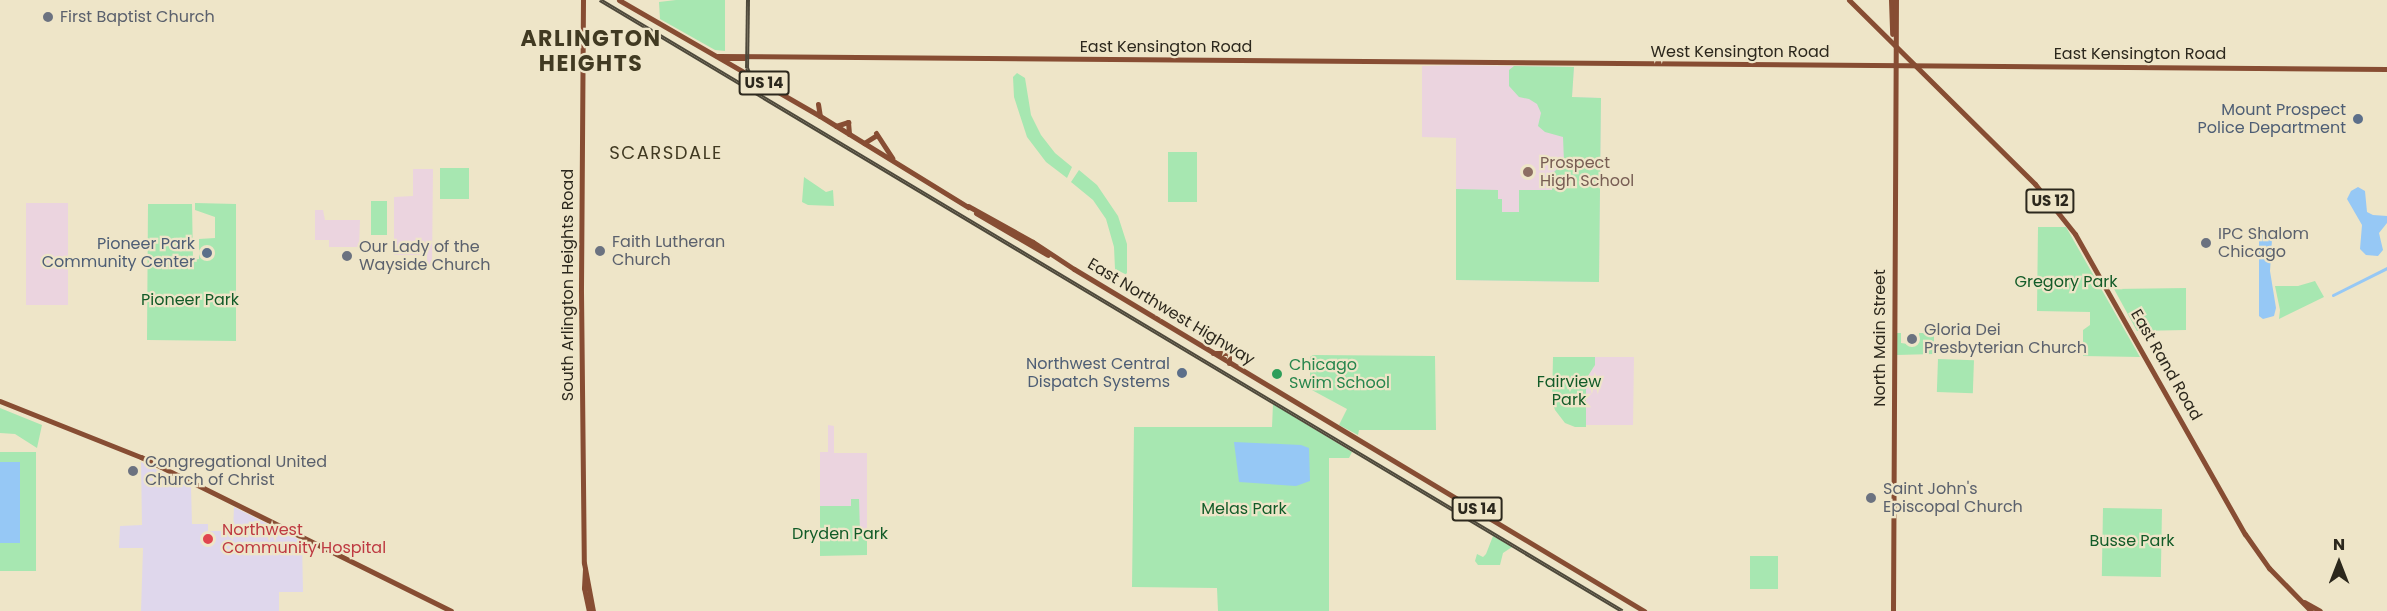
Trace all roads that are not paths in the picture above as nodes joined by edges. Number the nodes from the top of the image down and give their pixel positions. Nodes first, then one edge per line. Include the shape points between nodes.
1 (583, 0) edge
2 (619, 0) edge
3 (1850, 0) edge
4 (1893, 0) edge
5 (1877, 28) junction
6 (1891, 28) junction
7 (1894, 45) junction
8 (717, 56) junction
9 (744, 58) junction
10 (1586, 64) joint
11 (1894, 66) junction
12 (1914, 66) junction
13 (1934, 66) junction
14 (2387, 69) edge
15 (743, 71) junction
16 (1928, 79) junction
17 (818, 104) dead end
18 (820, 116) junction
19 (836, 126) junction
20 (849, 134) junction
21 (864, 143) junction
22 (895, 162) junction
23 (0, 401) edge
24 (585, 569) junction
25 (2304, 602) junction
26 (451, 611) edge
27 (589, 611) edge
28 (593, 611) edge
29 (1644, 611) edge
30 (1893, 611) edge
31 (2311, 611) edge
32 (2320, 611) edge

1 - 24 main road, South Arlington Heights Road via 581,292
2 - 8 main road, East Northwest Highway / US 14
3 - 5 main road, US 12
4 - 6 main road
4 - 7 main road
5 - 6 main road
5 - 7 main road, US 12
6 - 7 main road
7 - 11 main road, North Main Street
7 - 12 main road, East Rand Road / US 12
8 - 9 main road, East Kensington Road
8 - 15 main road, East Northwest Highway / US 14
9 - 10 main road, East Kensington Road
9 - 15 main road via 740,65
10 - 11 main road, West Kensington Road
11 - 12 main road, East Kensington Road
11 - 30 main road, North Main Street
12 - 13 main road, East Kensington Road
12 - 16 main road, East Rand Road / US 12
13 - 14 main road, East Kensington Road
13 - 16 main road
15 - 18 main road, East Northwest Highway / US 14
16 - 25 main road, East Rand Road / US 12 via 2036,184 2075,234 2245,534 2269,568
17 - 18 main road
18 - 19 main road, East Northwest Highway / US 14
19 - 20 main road, East Northwest Highway / US 14
19 - 20 main road via 848,122
20 - 21 main road, East Northwest Highway / US 14
21 - 22 main road, East Northwest Highway / US 14
21 - 22 main road via 875,134
22 - 29 main road, East Northwest Highway / US 14 via 997,227 1213,353 1229,353 1229,363
23 - 26 main road via 141,457
24 - 27 main road, South Arlington Heights Road
24 - 28 main road, South Arlington Heights Road
25 - 31 main road, East Rand Road / US 12
25 - 32 main road, East Rand Road / US 12

